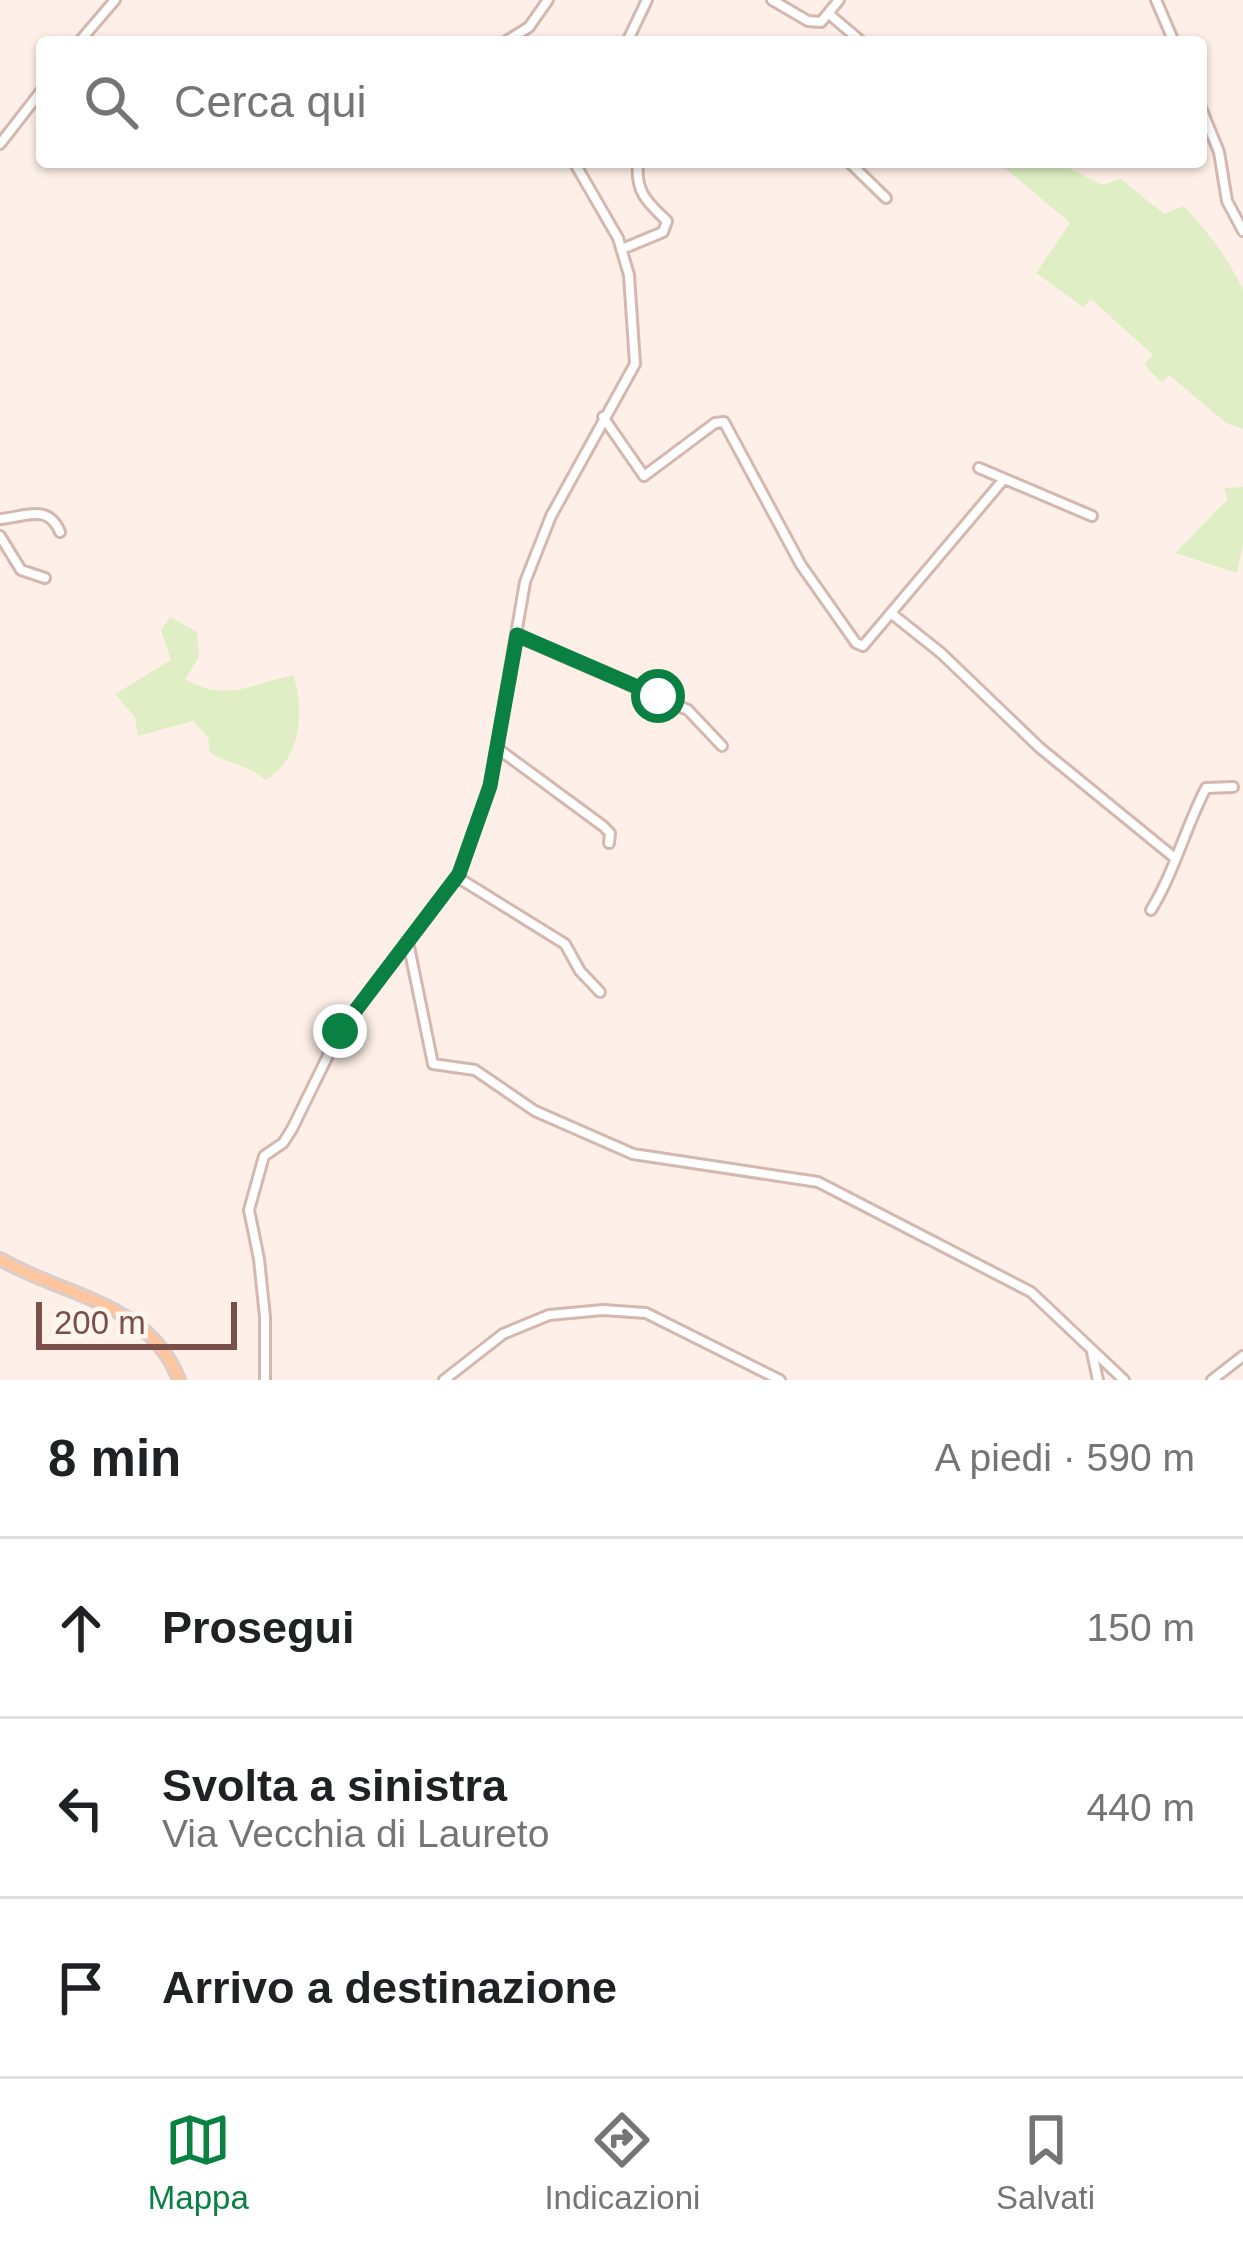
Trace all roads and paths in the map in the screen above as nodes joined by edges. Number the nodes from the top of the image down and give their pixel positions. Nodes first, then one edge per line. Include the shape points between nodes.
1 (115, 0) edge
2 (548, 0) edge
3 (647, 0) edge
4 (772, 0) edge
5 (839, 0) edge
6 (1156, 0) edge
7 (829, 14) junction
8 (85, 36) edge
9 (515, 36) edge
10 (630, 36) edge
11 (855, 36) edge
12 (1171, 36) edge
13 (36, 98) edge
14 (1207, 123) edge
15 (0, 144) edge
16 (577, 168) edge
17 (637, 168) edge
18 (855, 168) edge
19 (886, 199) dead end
20 (1243, 231) edge
21 (622, 250) junction
22 (603, 417) junction
23 (979, 468) dead end
24 (1004, 478) junction
25 (1092, 516) dead end
26 (0, 519) edge
27 (60, 532) dead end
28 (0, 536) edge
29 (45, 578) dead end
30 (892, 614) junction
31 (517, 635) junction
32 (722, 746) dead end
33 (496, 748) junction
34 (1233, 787) dead end
35 (609, 843) dead end
36 (1176, 859) junction
37 (457, 877) junction
38 (1151, 910) dead end
39 (408, 942) junction
40 (600, 992) dead end
41 (1, 1260) edge
42 (1091, 1350) junction
43 (1243, 1356) edge
44 (179, 1380) edge
45 (266, 1380) edge
46 (444, 1380) edge
47 (780, 1380) edge
48 (1099, 1380) edge
49 (1124, 1380) edge
50 (1212, 1380) edge

1 - 8 street
2 - 9 street
3 - 10 street
4 - 7 street via 808,20
5 - 7 street
6 - 12 street
7 - 11 street
13 - 15 street
14 - 20 street
16 - 21 street
17 - 21 street via 641,197 668,221 663,232
18 - 19 street
21 - 22 street via 635,364
22 - 30 street via 644,476 724,422 801,565 856,643 868,643
22 - 31 street via 534,553
23 - 24 street
24 - 25 street
24 - 30 street
26 - 27 street via 42,511
28 - 29 street via 21,570
30 - 36 street
31 - 32 street via 688,710
31 - 33 street
33 - 35 street via 610,833
33 - 37 street
34 - 36 street via 1206,788
36 - 38 street
37 - 39 street
37 - 40 street via 565,944
39 - 42 street via 433,1064 475,1070 535,1111 633,1154 818,1182 1030,1292
39 - 45 street via 340,1031 283,1143 264,1156 249,1210
41 - 44 main road via 131,1318 159,1344
42 - 48 street
42 - 49 street
43 - 50 street
46 - 47 street via 503,1334 548,1315 603,1310 646,1313

